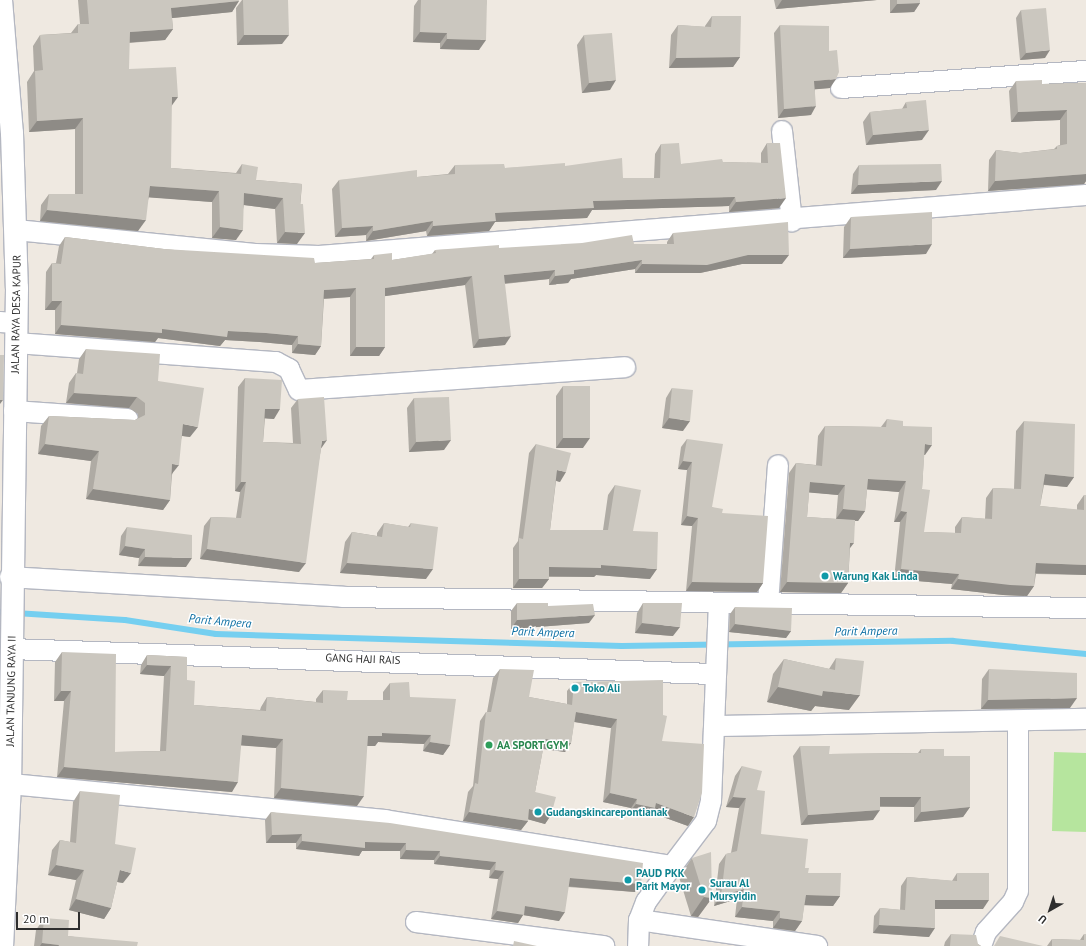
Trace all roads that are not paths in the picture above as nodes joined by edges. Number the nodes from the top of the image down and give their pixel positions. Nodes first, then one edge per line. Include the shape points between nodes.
1 (1, 0) edge
2 (4, 59) edge
3 (1086, 72) edge
4 (841, 88) dead end
5 (782, 131) dead end
6 (6, 133) edge
7 (1086, 195) edge
8 (792, 221) junction
9 (16, 230) junction
10 (11, 329) edge
11 (625, 367) dead end
12 (14, 411) junction
13 (128, 419) edge
14 (778, 465) dead end
15 (10, 580) junction
16 (719, 604) junction
17 (768, 604) junction
18 (1086, 608) edge
19 (9, 635) edge
20 (715, 667) junction
21 (1086, 719) edge
22 (1018, 721) junction
23 (716, 726) junction
24 (5, 783) edge
25 (672, 866) junction
26 (639, 920) junction
27 (416, 922) dead end
28 (2, 946) edge
29 (604, 946) edge
30 (638, 946) edge
31 (817, 946) edge
32 (981, 946) edge

1 - 2 street, JALAN RAYA DESA KAPUR
2 - 6 street, JALAN RAYA DESA KAPUR
3 - 4 street
5 - 8 street
6 - 9 street, JALAN RAYA DESA KAPUR
7 - 8 street
8 - 9 street via 311,256 255,254
9 - 10 street, JALAN RAYA DESA KAPUR
10 - 11 street via 276,362 289,369 299,390
10 - 12 street, JALAN RAYA DESA KAPUR
12 - 13 street
12 - 15 street, JALAN RAYA DESA KAPUR
14 - 17 street
15 - 16 street via 342,597
15 - 19 street, JALAN RAYA DESA KAPUR
16 - 17 street
16 - 20 street
17 - 18 street
19 - 20 street, GANG HAJI RAIS
19 - 24 street, JALAN TANJUNG RAYA II
20 - 23 street
21 - 22 street
22 - 23 street
22 - 32 street via 1018,891 1013,902 986,932
23 - 25 street via 711,801 706,821
24 - 25 street via 408,823
24 - 28 street, JALAN TANJUNG RAYA II
25 - 26 street via 646,902
26 - 30 street
26 - 31 street
27 - 29 street

